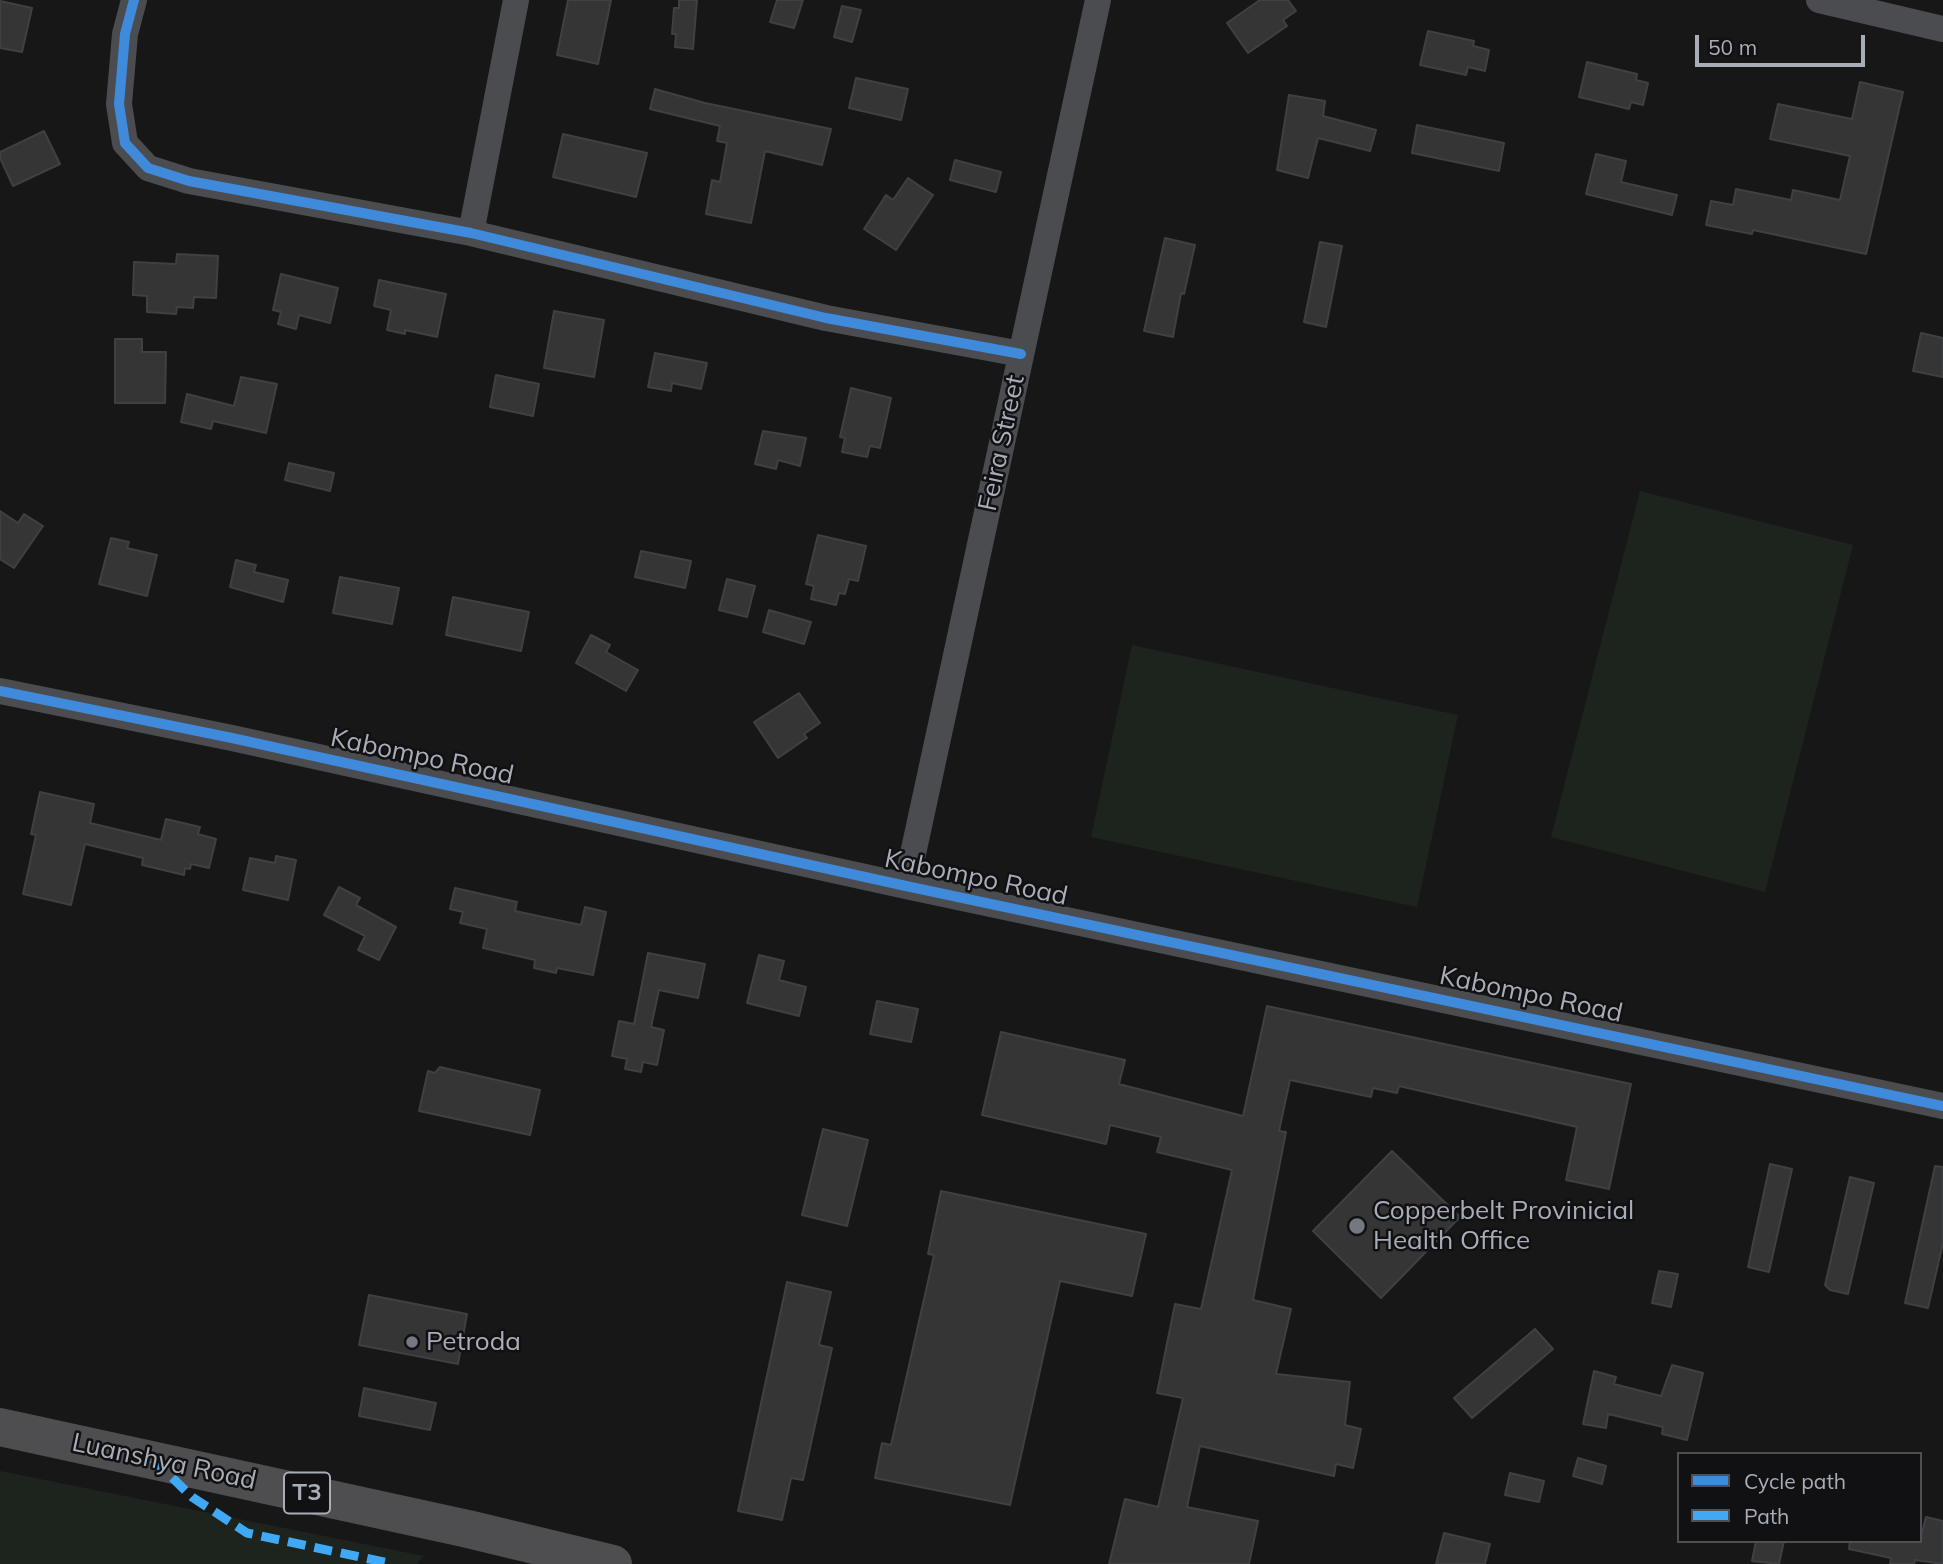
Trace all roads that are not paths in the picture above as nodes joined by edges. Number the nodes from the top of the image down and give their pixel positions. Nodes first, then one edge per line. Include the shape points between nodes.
1 (134, 0) edge
2 (516, 0) edge
3 (1098, 0) edge
4 (1819, 0) edge
5 (1943, 29) edge
6 (471, 233) junction
7 (1021, 354) junction
8 (0, 691) edge
9 (906, 886) junction
10 (1943, 1106) edge
11 (0, 1427) edge
12 (613, 1564) edge

1 - 6 street via 125,34 119,104 125,143 148,168 189,181
2 - 6 street
3 - 7 street, Feira Street
4 - 5 street
6 - 7 street via 826,318
7 - 9 street, Feira Street
8 - 9 street, Kabompo Road
9 - 10 street, Kabompo Road
11 - 12 highway, Luanshya Road / T3

